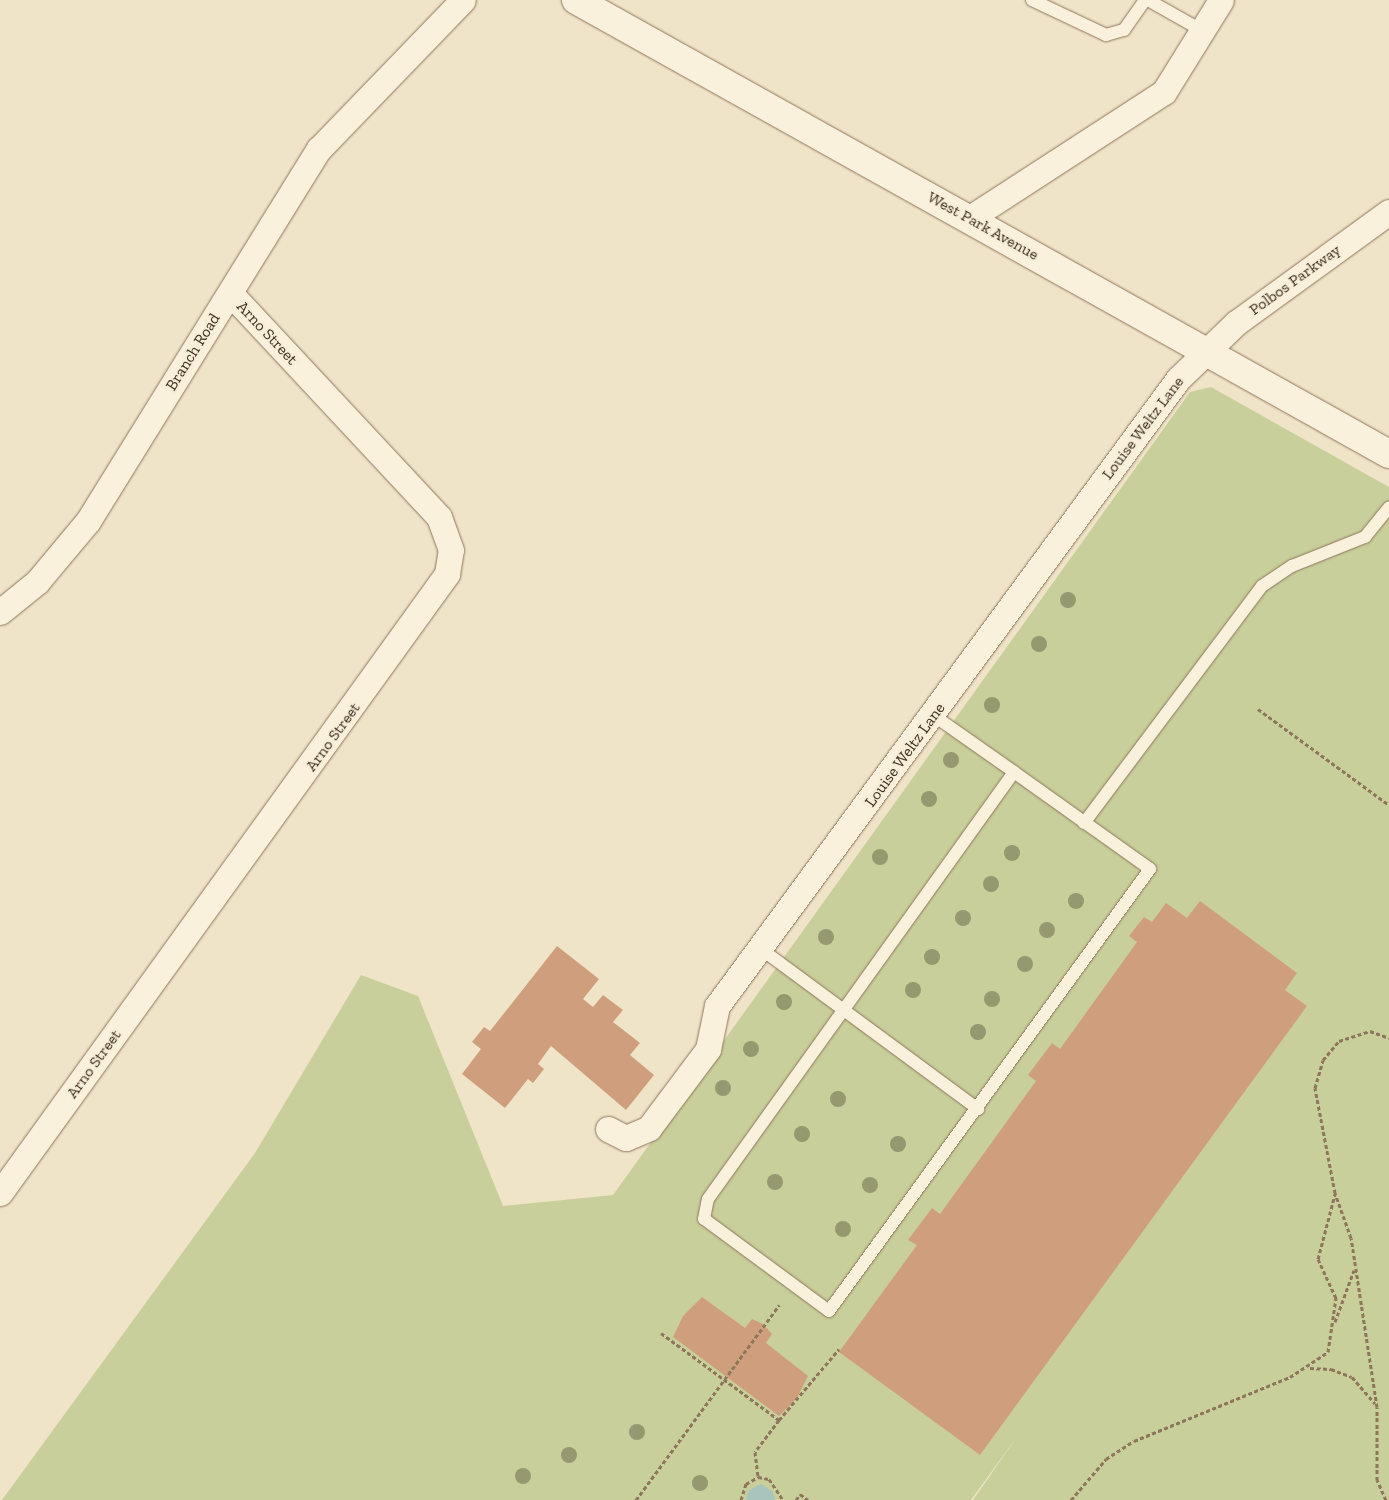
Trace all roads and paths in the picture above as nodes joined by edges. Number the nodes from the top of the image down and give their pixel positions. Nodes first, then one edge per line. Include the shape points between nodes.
1 (463, 0) edge
2 (576, 0) edge
3 (1032, 0) edge
4 (1146, 0) edge
5 (1221, 0) edge
6 (1203, 31) junction
7 (1389, 212) edge
8 (970, 218) junction
9 (230, 294) junction
10 (1203, 351) junction
11 (1389, 454) edge
12 (1389, 507) edge
13 (0, 612) edge
14 (1258, 709) dead end
15 (933, 715) junction
16 (1014, 772) junction
17 (1389, 805) edge
18 (1084, 823) junction
19 (762, 949) junction
20 (842, 1008) junction
21 (1389, 1038) edge
22 (978, 1109) junction
23 (608, 1129) dead end
24 (0, 1193) edge
25 (1335, 1193) junction
26 (1355, 1267) junction
27 (779, 1305) dead end
28 (1333, 1328) junction
29 (661, 1333) dead end
30 (839, 1349) dead end
31 (1309, 1368) junction
32 (724, 1380) junction
33 (1377, 1406) junction
34 (779, 1420) junction
35 (758, 1477) junction
36 (636, 1500) edge
37 (741, 1500) edge
38 (783, 1500) edge
39 (796, 1500) edge
40 (808, 1500) edge
41 (1071, 1500) edge
42 (1386, 1500) edge

1 - 9 street, Branch Road via 319,148
2 - 8 street, West Park Avenue
3 - 4 lane via 1106,35 1124,30
4 - 6 lane
5 - 6 street
6 - 8 street via 1177,78 1149,105
7 - 10 street, Polbos Parkway
8 - 10 street, West Park Avenue
9 - 13 street, Branch Road via 66,552
9 - 24 street, Arno Street via 439,517 451,550 447,574
10 - 11 street, West Park Avenue
10 - 15 street, Louise Weltz Lane
12 - 18 lane via 1365,536 1292,566 1262,586
14 - 17 path
15 - 16 lane
15 - 19 street, Louise Weltz Lane
16 - 18 lane
16 - 20 lane
18 - 22 lane via 1150,869
19 - 20 lane
19 - 23 street, Louise Weltz Lane via 717,1006 708,1049 649,1128 626,1138
20 - 22 lane
20 - 22 lane via 708,1199 704,1219 711,1225 829,1311
21 - 25 path via 1382,1033 1358,1032 1339,1041 1318,1073 1316,1104
25 - 26 path via 1348,1224
25 - 28 path via 1318,1259 1334,1287
26 - 28 path
26 - 33 path
27 - 32 path
28 - 31 path via 1328,1352
29 - 32 path
30 - 34 path
31 - 33 path via 1331,1369 1352,1377
31 - 41 path via 1150,1433 1106,1460
32 - 34 path
32 - 36 path
33 - 42 path via 1377,1480
34 - 35 path via 755,1452
35 - 37 path via 746,1484
35 - 38 path via 769,1479
39 - 40 path via 800,1494

